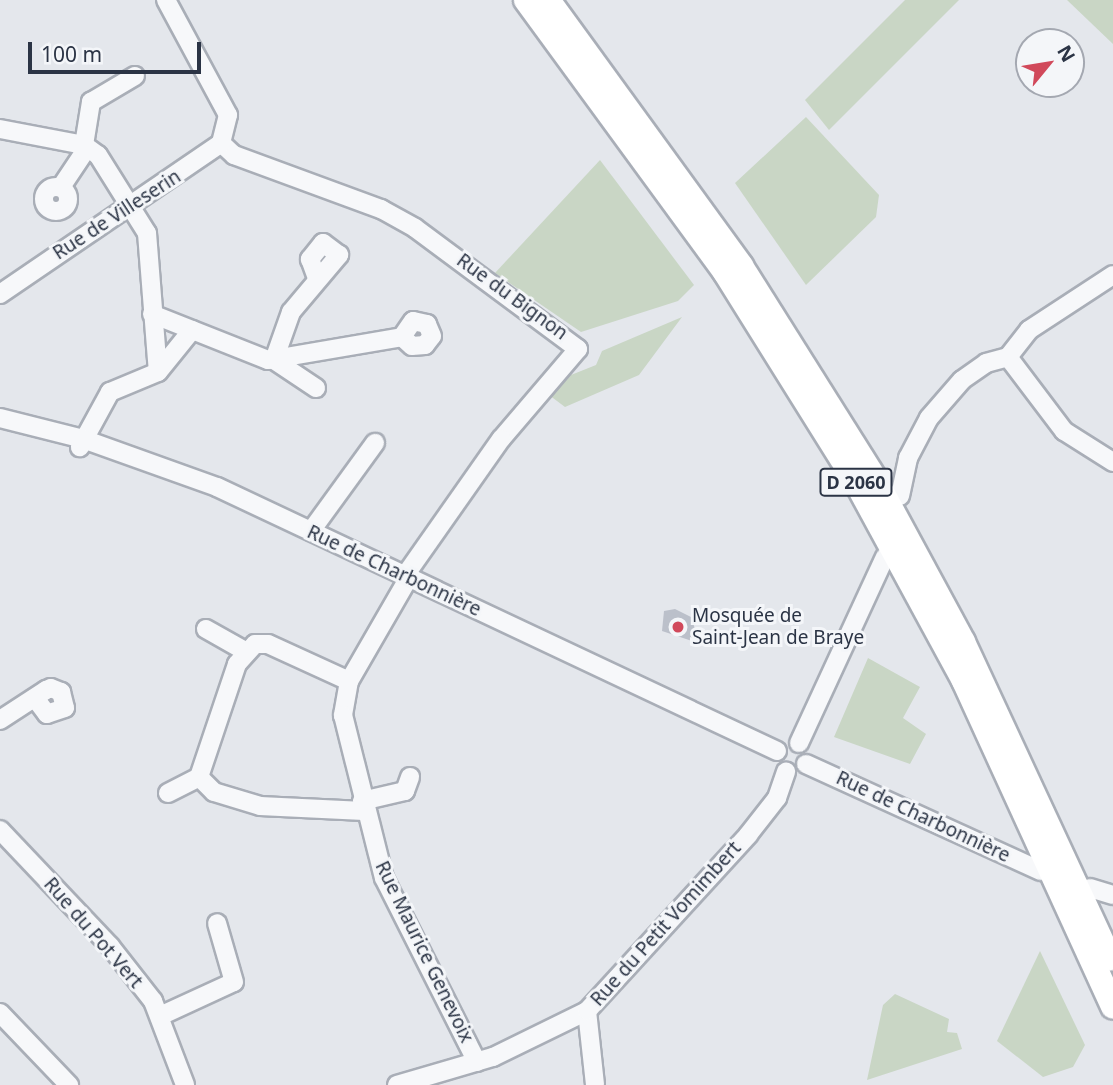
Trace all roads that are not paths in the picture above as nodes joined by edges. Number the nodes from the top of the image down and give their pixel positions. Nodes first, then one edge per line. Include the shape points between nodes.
1 (166, 0) edge
2 (526, 0) edge
3 (548, 0) edge
4 (135, 76) dead end
5 (0, 129) edge
6 (225, 137) junction
7 (85, 146) junction
8 (61, 187) dead end
9 (130, 206) junction
10 (1113, 275) edge
11 (317, 278) dead end
12 (0, 294) edge
13 (152, 314) junction
14 (192, 330) junction
15 (402, 337) dead end
16 (1008, 357) junction
17 (274, 359) junction
18 (158, 373) junction
19 (316, 388) dead end
20 (0, 418) edge
21 (81, 443) junction
22 (375, 443) dead end
23 (1113, 462) edge
24 (900, 496) dead end
25 (311, 531) junction
26 (885, 557) dead end
27 (406, 578) junction
28 (206, 629) dead end
29 (245, 652) junction
30 (349, 681) junction
31 (35, 698) dead end
32 (0, 720) edge
33 (799, 744) junction
34 (777, 751) junction
35 (806, 764) junction
36 (786, 772) junction
37 (199, 777) junction
38 (410, 777) dead end
39 (168, 793) dead end
40 (363, 806) junction
41 (0, 830) edge
42 (1041, 871) dead end
43 (1090, 888) dead end
44 (1113, 895) edge
45 (217, 923) dead end
46 (1113, 965) edge
47 (1113, 1006) edge
48 (587, 1011) junction
49 (160, 1016) junction
50 (3, 1023) edge
51 (477, 1062) junction
52 (69, 1085) edge
53 (185, 1085) edge
54 (397, 1085) edge
55 (595, 1085) edge

1 - 6 street via 221,99
2 - 47 highway, D 2060 via 725,272 855,480 964,681
3 - 46 highway, D 2060 via 741,265 875,479 969,654
4 - 7 street via 91,102
5 - 7 street
6 - 9 street, Rue de Villeserin
6 - 27 street, Rue du Bignon via 247,160 381,209 415,228 578,349 578,356 501,439
7 - 8 street
7 - 9 street via 98,155
9 - 12 street, Rue de Villeserin
9 - 13 street via 146,233
10 - 16 street via 1029,330
11 - 17 street via 291,312
13 - 14 street
13 - 18 street
14 - 17 street
14 - 18 street
15 - 17 street
16 - 23 street via 1064,431
16 - 24 street via 986,363 962,380 929,418 908,458
17 - 19 street
18 - 21 street via 110,392
20 - 21 street, Rue de Charbonnière
21 - 25 street, Rue de Charbonnière via 185,474
22 - 25 street
25 - 27 street, Rue de Charbonnière
26 - 33 street
27 - 30 street, Rue Maurice Genevoix
27 - 34 street, Rue de Charbonnière
28 - 29 street
29 - 30 street via 268,643
29 - 37 street
30 - 40 street, Rue Maurice Genevoix via 342,707
31 - 32 street
33 - 34 street via 789,742
33 - 35 street via 806,750
34 - 36 street via 777,761
35 - 36 street
35 - 42 street, Rue de Charbonnière
36 - 48 street, Rue du Petit Vomimbert via 777,798 748,835
37 - 39 street
37 - 40 street via 214,792 260,806
38 - 40 street via 405,791
40 - 51 street, Rue Maurice Genevoix via 384,878
41 - 49 street, Rue du Pot Vert via 110,947
43 - 44 street
45 - 49 street via 234,982
48 - 51 street, Rue du Petit Vomimbert
48 - 55 street
49 - 53 street, Rue du Pot Vert
50 - 52 street
51 - 54 street, Rue du Petit Vomimbert

